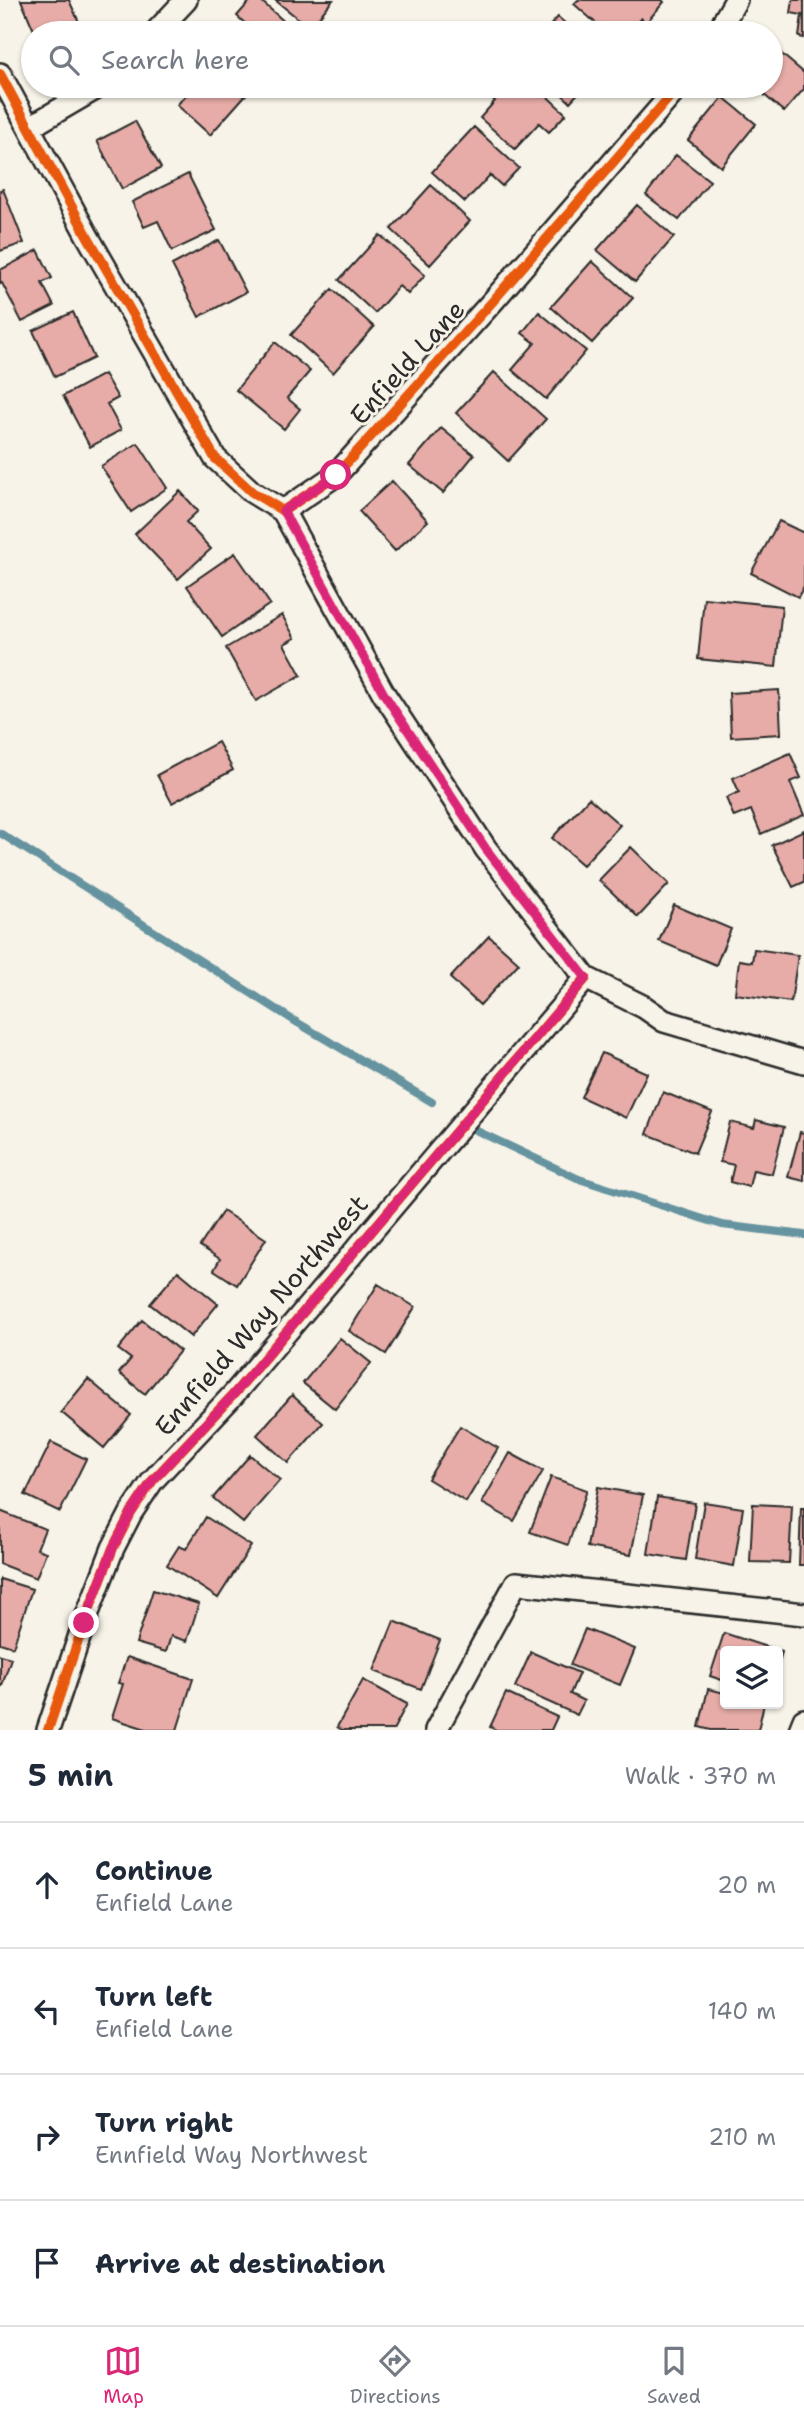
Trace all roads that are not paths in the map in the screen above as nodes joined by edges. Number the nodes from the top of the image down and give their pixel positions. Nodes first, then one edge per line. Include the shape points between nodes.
1 (186, 0) edge
2 (736, 0) edge
3 (166, 21) edge
4 (724, 21) edge
5 (0, 74) edge
6 (80, 98) edge
7 (669, 98) edge
8 (30, 127) junction
9 (283, 511) junction
10 (586, 978) junction
11 (804, 1062) edge
12 (804, 1614) edge
13 (804, 1720) edge
14 (48, 1730) edge
15 (436, 1730) edge
16 (800, 1730) edge

1 - 3 street
2 - 4 street
5 - 8 street
6 - 8 street
7 - 9 street, Enfield Lane via 336,475
8 - 9 street via 215,458 252,492
9 - 10 street via 384,694 486,849
10 - 11 street via 664,1021
10 - 14 street, Ennfield Way Northwest via 233,1395 153,1480 113,1548
12 - 15 street via 516,1583
13 - 16 street

